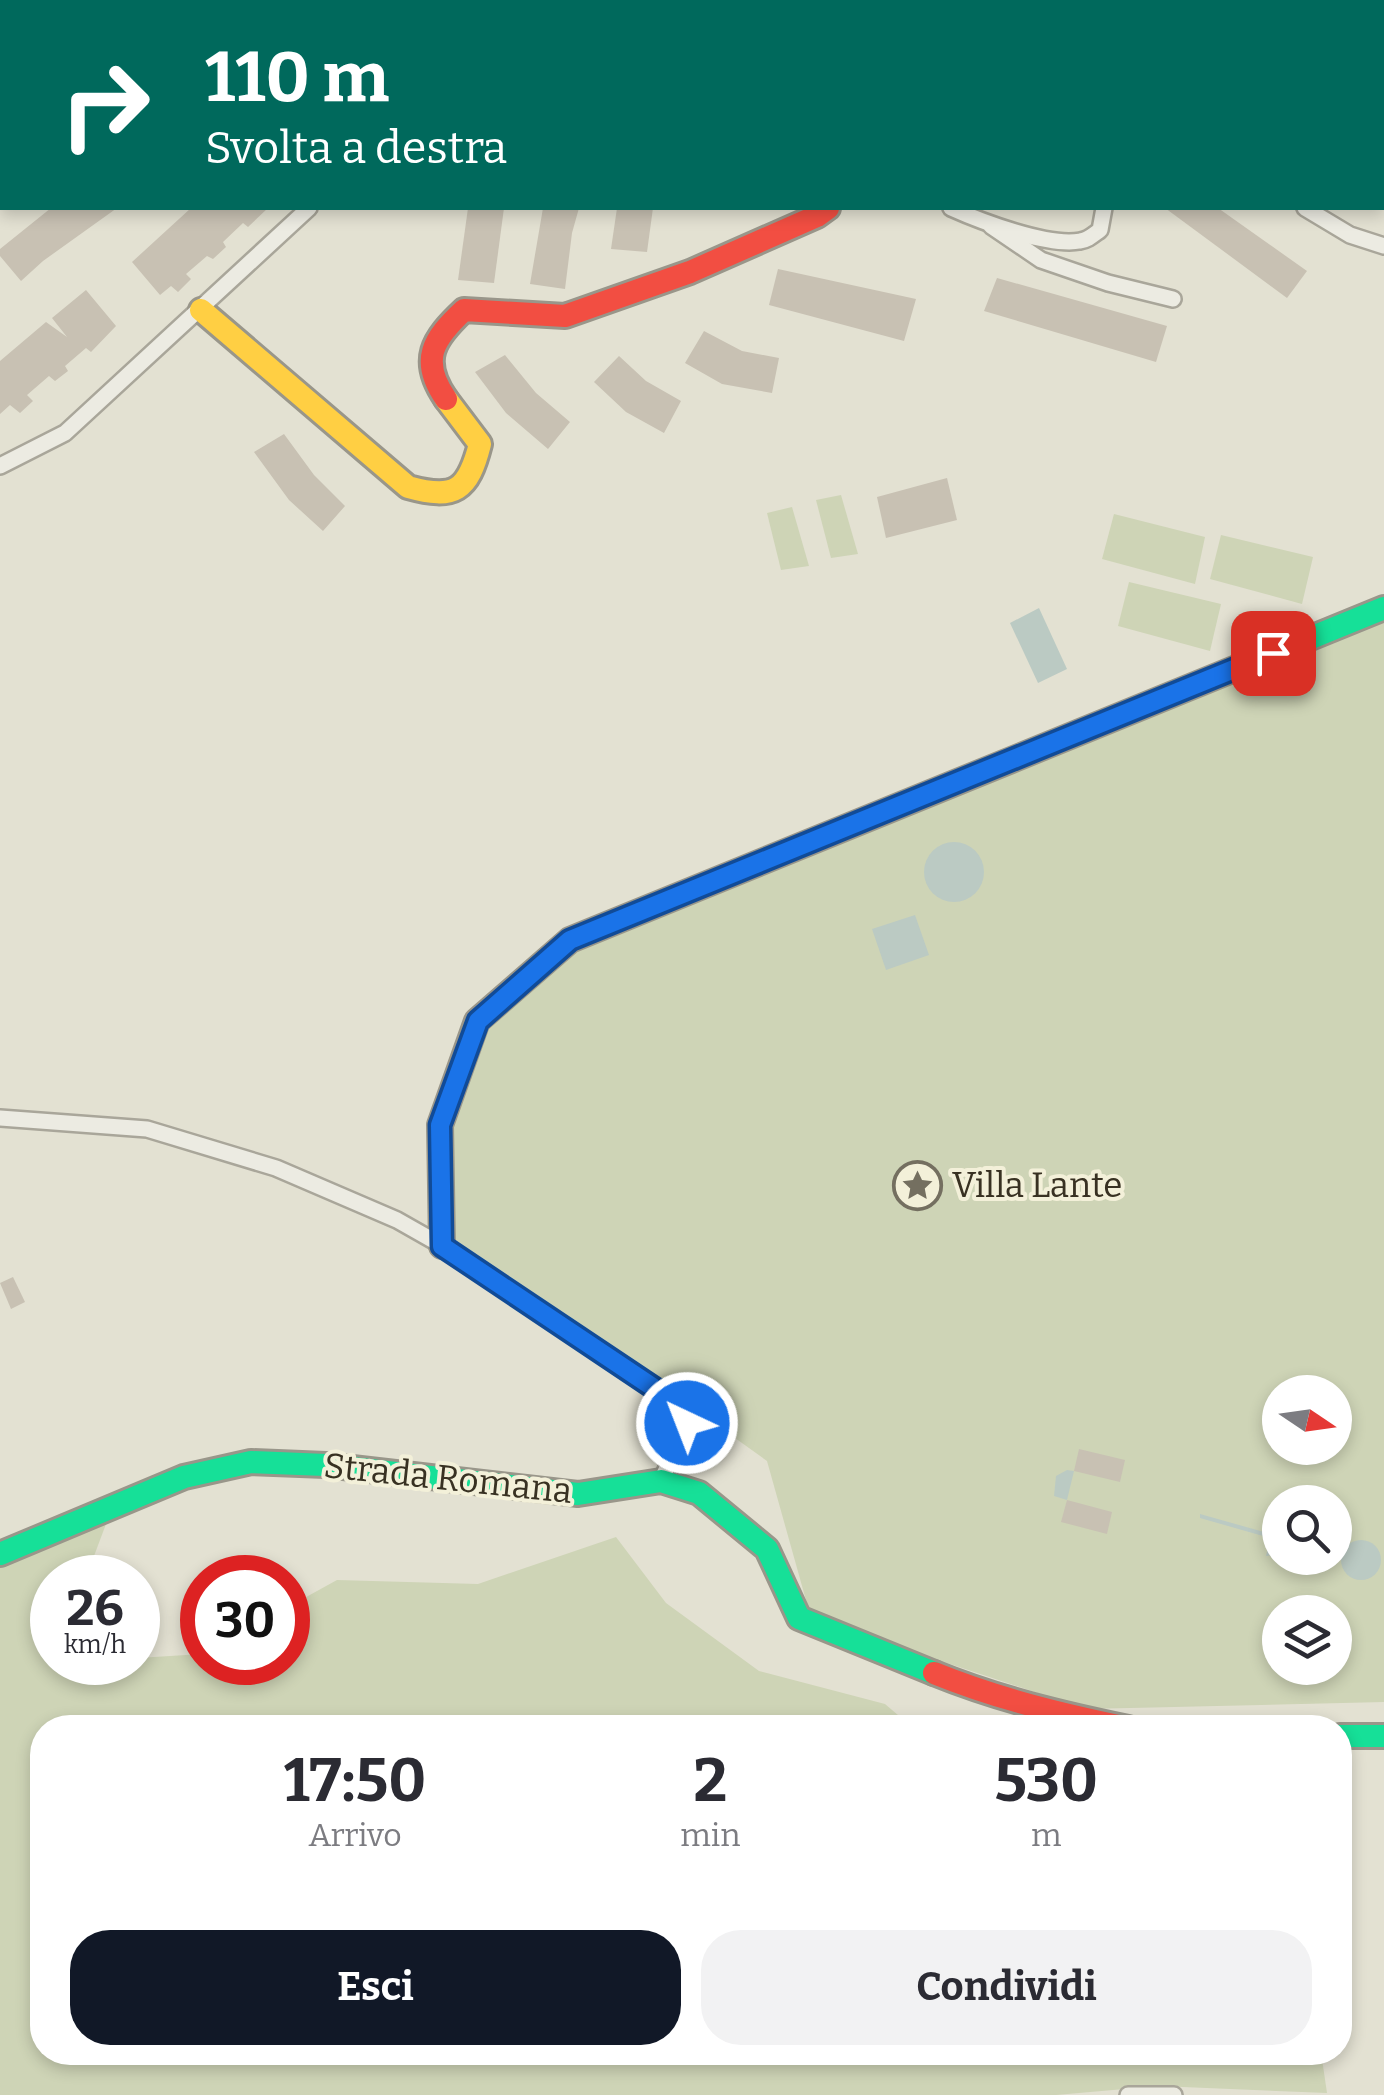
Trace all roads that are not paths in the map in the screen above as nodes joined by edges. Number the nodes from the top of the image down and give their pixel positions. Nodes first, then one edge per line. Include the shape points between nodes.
1 (306, 210) edge
2 (825, 210) edge
3 (955, 210) edge
4 (1104, 210) edge
5 (1308, 210) edge
6 (990, 226) junction
7 (1384, 246) edge
8 (1173, 299) dead end
9 (201, 310) junction
10 (0, 466) edge
11 (1384, 608) edge
12 (0, 1118) edge
13 (442, 1246) junction
14 (661, 1481) junction
15 (0, 1554) edge
16 (1065, 1715) edge
17 (1352, 1736) edge
18 (1384, 1736) edge
19 (1128, 2095) edge
20 (1174, 2095) edge

1 - 9 street
2 - 9 street via 690,272 566,316 464,310 442,327 431,350 430,376 480,444 459,490 437,496 408,488
3 - 6 street
4 - 6 street via 1100,230 1084,241
5 - 7 street
6 - 8 street via 1041,260
9 - 10 street via 65,433
11 - 13 street via 570,940 478,1021 440,1125
12 - 13 street via 148,1129 276,1168
13 - 14 street via 681,1406 687,1423
14 - 15 street, Strada Romana via 578,1494 251,1462 184,1477
14 - 16 street via 700,1493 767,1549 800,1618 981,1692
17 - 18 street
19 - 20 street

